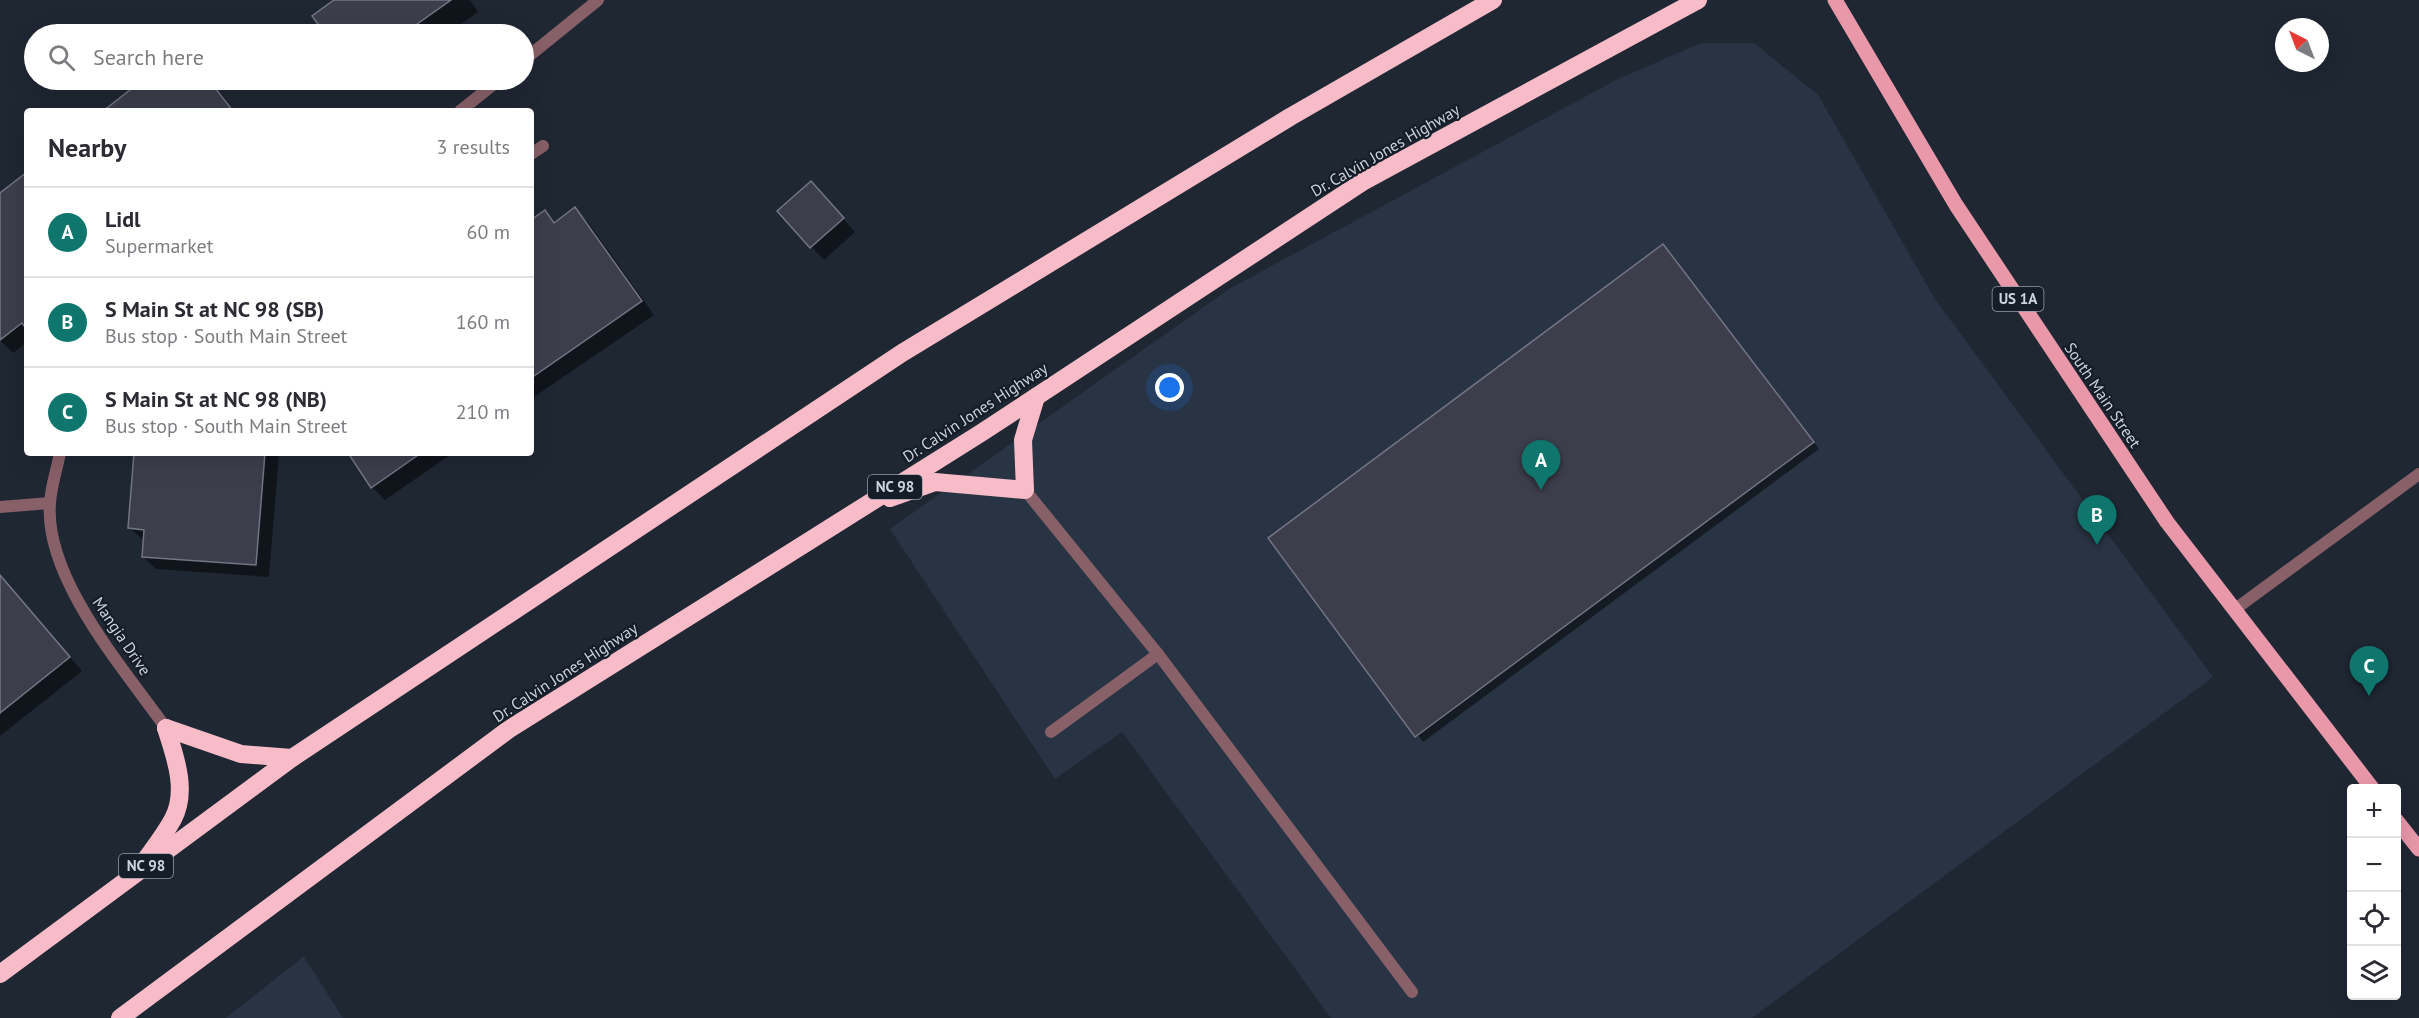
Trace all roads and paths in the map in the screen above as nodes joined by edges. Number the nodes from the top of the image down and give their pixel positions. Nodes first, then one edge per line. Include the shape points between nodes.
1 (598, 0) edge
2 (1493, 0) edge
3 (1698, 0) edge
4 (1835, 0) edge
5 (534, 52) edge
6 (486, 90) edge
7 (464, 108) edge
8 (543, 146) dead end
9 (534, 152) edge
10 (1036, 397) junction
11 (59, 456) edge
12 (2419, 474) edge
13 (1025, 490) junction
14 (50, 503) junction
15 (0, 507) edge
16 (858, 510) junction
17 (2234, 610) junction
18 (1158, 654) junction
19 (166, 728) junction
20 (1051, 732) dead end
21 (292, 758) junction
22 (2368, 784) edge
23 (2401, 825) edge
24 (2419, 849) edge
25 (137, 872) junction
26 (0, 974) edge
27 (1412, 992) dead end
28 (120, 1018) edge

1 - 5 street
2 - 21 highway, NC 98 via 1290,117 902,353
3 - 10 highway, Dr. Calvin Jones Highway / NC 98 via 1364,181
4 - 17 main road, South Main Street / US 1A via 1956,205 2167,522
6 - 7 street
8 - 9 street
10 - 13 highway via 1023,440
10 - 16 highway, Dr. Calvin Jones Highway / NC 98
11 - 14 street, Mangia Drive
12 - 17 street
13 - 16 highway via 935,482
13 - 18 street
14 - 15 street
14 - 19 street, Mangia Drive via 54,540 84,613
16 - 28 highway, Dr. Calvin Jones Highway / NC 98 via 508,730
17 - 22 main road, South Main Street / US 1A
18 - 20 street
18 - 27 street
19 - 21 highway via 241,754
19 - 25 highway via 177,763 179,793 174,817
21 - 25 highway, NC 98
23 - 24 main road
25 - 26 highway, NC 98

